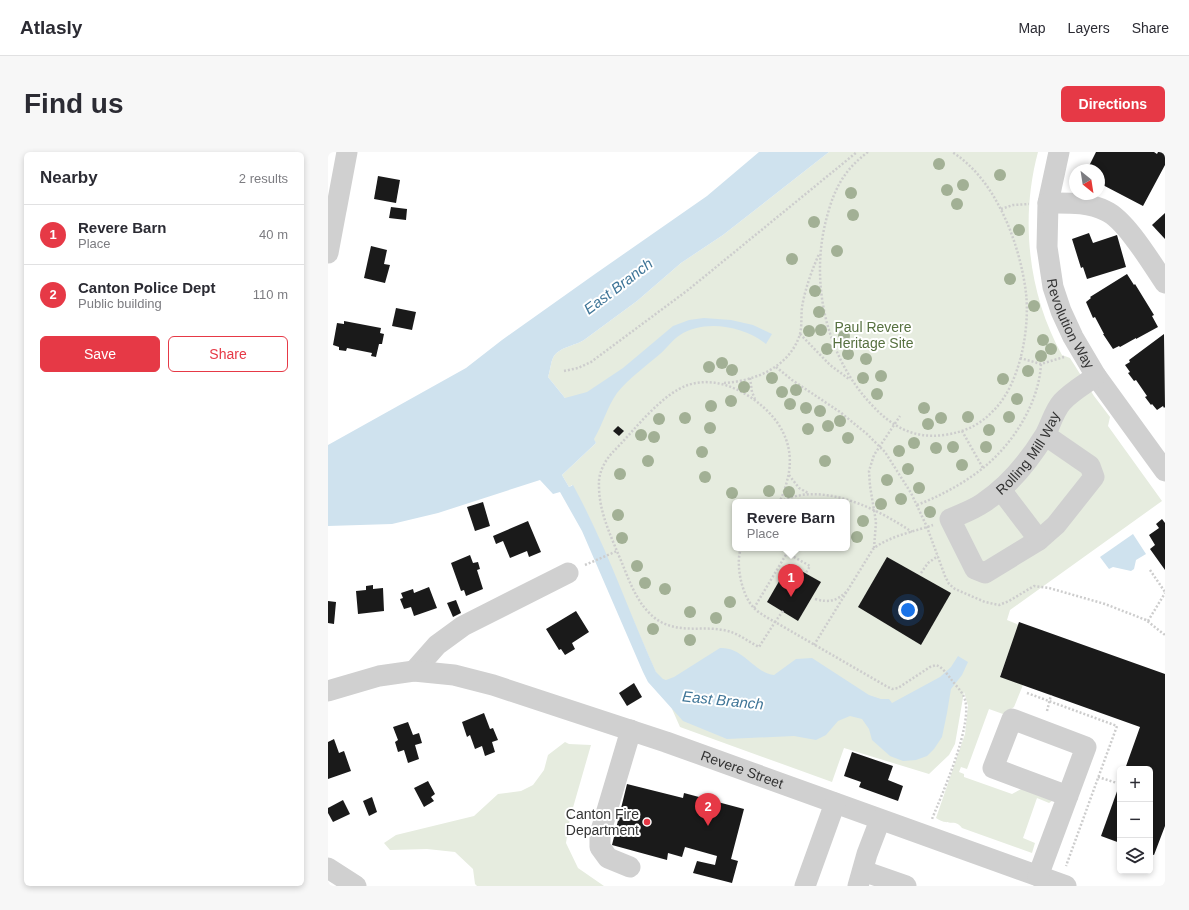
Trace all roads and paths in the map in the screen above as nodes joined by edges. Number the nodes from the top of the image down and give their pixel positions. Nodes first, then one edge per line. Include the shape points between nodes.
1 (347, 152) edge
2 (857, 152) edge
3 (868, 152) edge
4 (952, 152) edge
5 (1059, 152) edge
6 (1040, 204) junction
7 (332, 209) edge
8 (1000, 209) junction
9 (820, 252) junction
10 (328, 253) edge
11 (1165, 283) edge
12 (1030, 288) dead end
13 (1025, 289) junction
14 (800, 334) junction
15 (1068, 355) dead end
16 (1020, 358) junction
17 (1042, 364) junction
18 (776, 367) junction
19 (564, 371) dead end
20 (1096, 376) junction
21 (750, 378) junction
22 (852, 382) junction
23 (722, 384) junction
24 (755, 400) junction
25 (900, 416) dead end
26 (894, 425) junction
27 (962, 431) junction
28 (1044, 435) junction
29 (880, 447) junction
30 (983, 468) junction
31 (1165, 471) edge
32 (789, 474) junction
33 (1001, 490) junction
34 (810, 494) junction
35 (780, 499) edge
36 (788, 499) edge
37 (845, 499) edge
38 (850, 501) edge
39 (917, 505) junction
40 (874, 510) junction
41 (950, 519) junction
42 (927, 528) junction
43 (913, 532) junction
44 (1039, 540) junction
45 (874, 548) junction
46 (617, 551) junction
47 (741, 551) edge
48 (938, 556) junction
49 (593, 561) dead end
50 (1150, 570) dead end
51 (568, 573) dead end
52 (806, 573) dead end
53 (921, 573) dead end
54 (850, 587) junction
55 (1165, 592) edge
56 (815, 599) dead end
57 (754, 608) junction
58 (783, 611) dead end
59 (1148, 621) junction
60 (775, 622) junction
61 (1165, 636) edge
62 (814, 645) junction
63 (414, 671) junction
64 (328, 691) edge
65 (1052, 695) dead end
66 (1046, 712) dead end
67 (631, 730) junction
68 (1092, 775) dead end
69 (1117, 784) dead end
70 (1068, 796) junction
71 (835, 803) junction
72 (880, 820) junction
73 (932, 820) dead end
74 (630, 867) dead end
75 (328, 868) edge
76 (1038, 876) junction
77 (861, 879) edge
78 (356, 886) edge
79 (805, 886) edge
80 (906, 886) edge
81 (1066, 886) edge

1 - 7 street
2 - 19 path via 676,299 591,362
3 - 9 path via 851,166 837,186 826,217
4 - 8 path via 976,173
5 - 6 street, Revolution Way
6 - 8 path via 1013,205
6 - 11 street via 1080,203 1107,211 1125,225
6 - 20 street, Revolution Way via 1053,287 1073,337
7 - 10 street
8 - 13 path via 1018,254
9 - 14 path via 804,300
9 - 22 path via 820,277 828,324 841,361
12 - 13 path
13 - 16 path via 1026,321
14 - 18 path via 788,356
14 - 22 path
15 - 17 path
16 - 17 path
16 - 27 path via 1003,400 983,421
17 - 30 path via 1036,393 1025,416 1012,436
18 - 21 path
18 - 29 path via 840,412
20 - 28 street, Rolling Mill Way via 1062,402
20 - 31 street, Revolution Way
21 - 23 path
21 - 24 path
22 - 26 path via 878,412
23 - 24 path via 731,386
23 - 46 path via 690,384 669,394 605,462 599,481 600,499
24 - 32 path via 773,416 784,432 788,442
25 - 26 path
26 - 27 path via 909,432 925,435
26 - 29 path
27 - 30 path
28 - 33 street, Rolling Mill Way via 1021,468
28 - 44 street via 1090,466 1094,477 1056,525
29 - 39 path
29 - 40 path via 873,459 869,475
30 - 39 path via 943,494
32 - 34 path via 800,490
32 - 35 path
33 - 41 street, Rolling Mill Way via 983,504
33 - 44 street
34 - 36 path
34 - 37 path
38 - 40 path
39 - 42 path
40 - 43 path
40 - 45 path
41 - 42 path
41 - 44 street via 975,569 984,573
42 - 43 path
42 - 48 path
43 - 45 path
45 - 54 path
46 - 49 path
46 - 60 path via 630,585 652,616 662,623 684,629 725,630 759,648
47 - 57 path via 739,562 744,593
48 - 53 path via 928,563
48 - 59 path via 949,584 955,590 985,602 999,605 1034,586 1105,604
50 - 55 path
51 - 63 street via 463,626 438,646
52 - 57 path via 810,566 787,553
54 - 56 path via 840,598 822,601
54 - 62 path
55 - 59 path
57 - 60 path
58 - 60 path
59 - 61 path
60 - 62 path
62 - 73 path via 892,689 898,688 933,665 938,665 955,684 964,698 966,709 963,733
63 - 64 street, Revere Street via 379,676
63 - 67 street, Revere Street via 454,675 493,685
65 - 66 path
67 - 71 street, Revere Street
67 - 74 street via 600,834 600,847 608,858
68 - 69 path
70 - 70 street via 1086,747 1012,720 993,768
70 - 76 street
71 - 72 street, Revere Street
71 - 79 street
72 - 76 street, Revere Street
72 - 77 street
75 - 78 street
76 - 81 street, Revere Street
77 - 80 street

